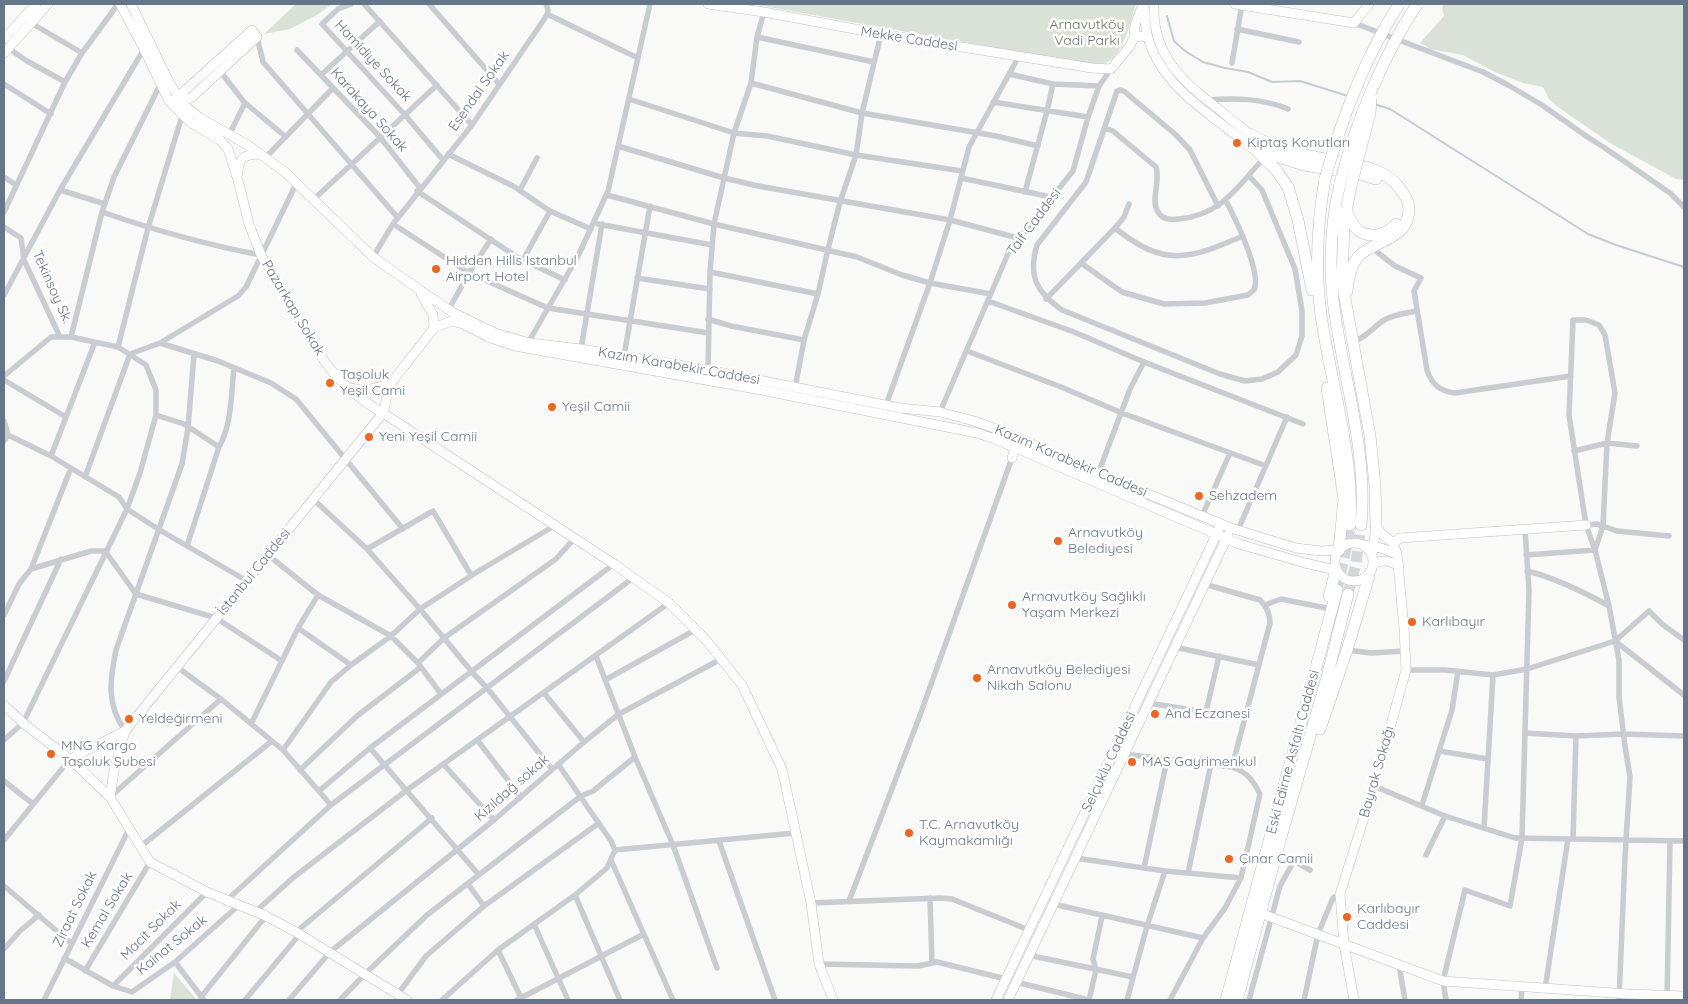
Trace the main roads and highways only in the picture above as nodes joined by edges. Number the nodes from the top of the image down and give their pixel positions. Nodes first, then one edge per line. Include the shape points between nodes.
1 (36, 4) edge
2 (48, 4) edge
3 (119, 4) edge
4 (131, 4) edge
5 (708, 4) edge
6 (1144, 4) edge
7 (1154, 4) edge
8 (1239, 4) edge
9 (1369, 4) edge
10 (1399, 4) edge
11 (1416, 4) edge
12 (1134, 38) junction
13 (1148, 38) junction
14 (5, 47) edge
15 (1111, 69) joint
16 (177, 101) junction
17 (1248, 138) junction
18 (1260, 154) junction
19 (263, 156) junction
20 (238, 180) junction
21 (1345, 185) junction
22 (1346, 210) junction
23 (416, 288) junction
24 (1346, 305) junction
25 (1321, 315) junction
26 (434, 328) junction
27 (1326, 346) junction
28 (390, 383) junction
29 (350, 388) junction
30 (383, 413) junction
31 (1018, 438) junction
32 (1019, 450) junction
33 (1012, 458) road end
34 (1222, 524) junction
35 (1376, 525) junction
36 (1586, 525) road end
37 (1234, 529) junction
38 (1221, 536) junction
39 (1393, 543) junction
40 (1339, 550) junction
41 (1373, 554) junction
42 (1398, 554) junction
43 (1398, 566) junction
44 (1336, 570) junction
45 (1369, 576) junction
46 (4, 705) edge
47 (1136, 717) junction
48 (125, 731) junction
49 (70, 759) junction
50 (1289, 768) junction
51 (1296, 788) junction
52 (110, 797) junction
53 (1065, 855) junction
54 (1075, 858) junction
55 (1260, 913) junction
56 (1344, 944) junction
57 (1684, 996) edge
58 (1619, 997) edge
59 (1667, 998) edge
60 (407, 1000) edge
61 (833, 1000) edge
62 (996, 1000) edge
63 (1008, 1000) edge
64 (1226, 1000) edge
65 (1237, 1000) edge
66 (1354, 1000) edge

1 - 14 main road
2 - 14 main road
3 - 16 main road, Kazım Karabekir Caddesi via 160,85
4 - 16 main road, Kazım Karabekir Caddesi
5 - 15 main road, Mekke Caddesi
6 - 12 main road via 1135,25
6 - 13 main road
7 - 17 main road via 1156,36 1175,71
8 - 9 main road via 1354,23
10 - 25 highway, bridge via 1358,81 1325,179 1316,261
11 - 21 highway, bridge via 1371,88 1356,129
12 - 13 main road
12 - 15 main road, Taif Caddesi
13 - 17 main road via 1166,76 1190,98
16 - 16 main road via 192,97 254,34
16 - 19 main road, Kazım Karabekir Caddesi
16 - 20 main road, Kazım Karabekir Caddesi via 182,116 220,140 228,150
17 - 18 highway
17 - 24 highway via 1384,174 1396,182 1405,196 1409,208 1404,226 1392,238 1360,255 1350,274
18 - 22 highway via 1372,177 1396,194 1402,212 1390,231 1373,234 1359,230
18 - 25 highway via 1278,171 1291,194 1312,291
19 - 20 main road via 248,154 242,157
19 - 23 main road, Kazım Karabekir Caddesi via 285,172 373,256
20 - 29 main road, Pazarkapı Sokak via 248,224 261,255 325,362
21 - 22 highway
21 - 27 highway via 1334,210 1332,284 1361,460 1363,496 1356,525 1350,474
22 - 24 highway via 1342,282
23 - 26 main road via 433,315
23 - 31 main road, Kazım Karabekir Caddesi via 474,324 528,342 708,370 886,405 940,412
24 - 35 highway via 1370,436
25 - 27 highway
26 - 28 main road
26 - 32 main road, Kazım Karabekir Caddesi via 450,320 515,346 960,429
27 - 40 highway via 1327,388 1344,499
28 - 29 main road via 370,390
28 - 30 main road
29 - 30 main road, Pazarkapı Sokak
30 - 48 main road, İstanbul Caddesi
30 - 61 main road, Pazarkapı Sokak via 668,603 742,685 782,769 811,903 820,964
31 - 32 main road
31 - 34 main road, Kazım Karabekir Caddesi
32 - 33 main road
32 - 38 main road, Kazım Karabekir Caddesi
34 - 37 main road, Kazım Karabekir Caddesi
34 - 38 main road, Selçuklu Caddesi
35 - 39 main road, Bayrak Sokağı
35 - 41 main road
36 - 39 main road via 1400,538
37 - 38 main road, Selçuklu Caddesi
37 - 40 main road, Kazım Karabekir Caddesi via 1296,548 1321,552
38 - 44 main road, Kazım Karabekir Caddesi via 1250,548
38 - 47 main road, Selçuklu Caddesi
38 - 47 main road, Selçuklu Caddesi via 1204,584 1148,703
39 - 42 main road, Bayrak Sokağı
40 - 41 main road via 1350,543 1363,545
40 - 44 main road
41 - 42 main road
41 - 43 main road via 1380,561
41 - 45 main road
42 - 43 main road, Bayrak Sokağı
43 - 56 main road, Bayrak Sokağı via 1406,670 1340,894
44 - 45 main road via 1343,578 1354,582
44 - 50 highway via 1291,734
45 - 51 highway via 1347,650
46 - 49 main road
47 - 53 main road, Selçuklu Caddesi
47 - 54 main road, Selçuklu Caddesi via 1124,754
48 - 49 main road
48 - 52 main road
49 - 52 main road
50 - 51 highway, Eski Edirne Asfaltı Caddesi via 1342,592 1327,676
50 - 64 highway, Eski Edirne Asfaltı Caddesi
51 - 55 highway, Eski Edirne Asfaltı Caddesi
52 - 60 main road via 150,862 298,933
53 - 54 main road
53 - 62 main road, Selçuklu Caddesi
54 - 63 main road, Selçuklu Caddesi
55 - 56 main road
55 - 65 highway, Eski Edirne Asfaltı Caddesi
56 - 58 main road via 1443,981
56 - 66 main road, Bayrak Sokağı
57 - 59 main road
58 - 59 main road

